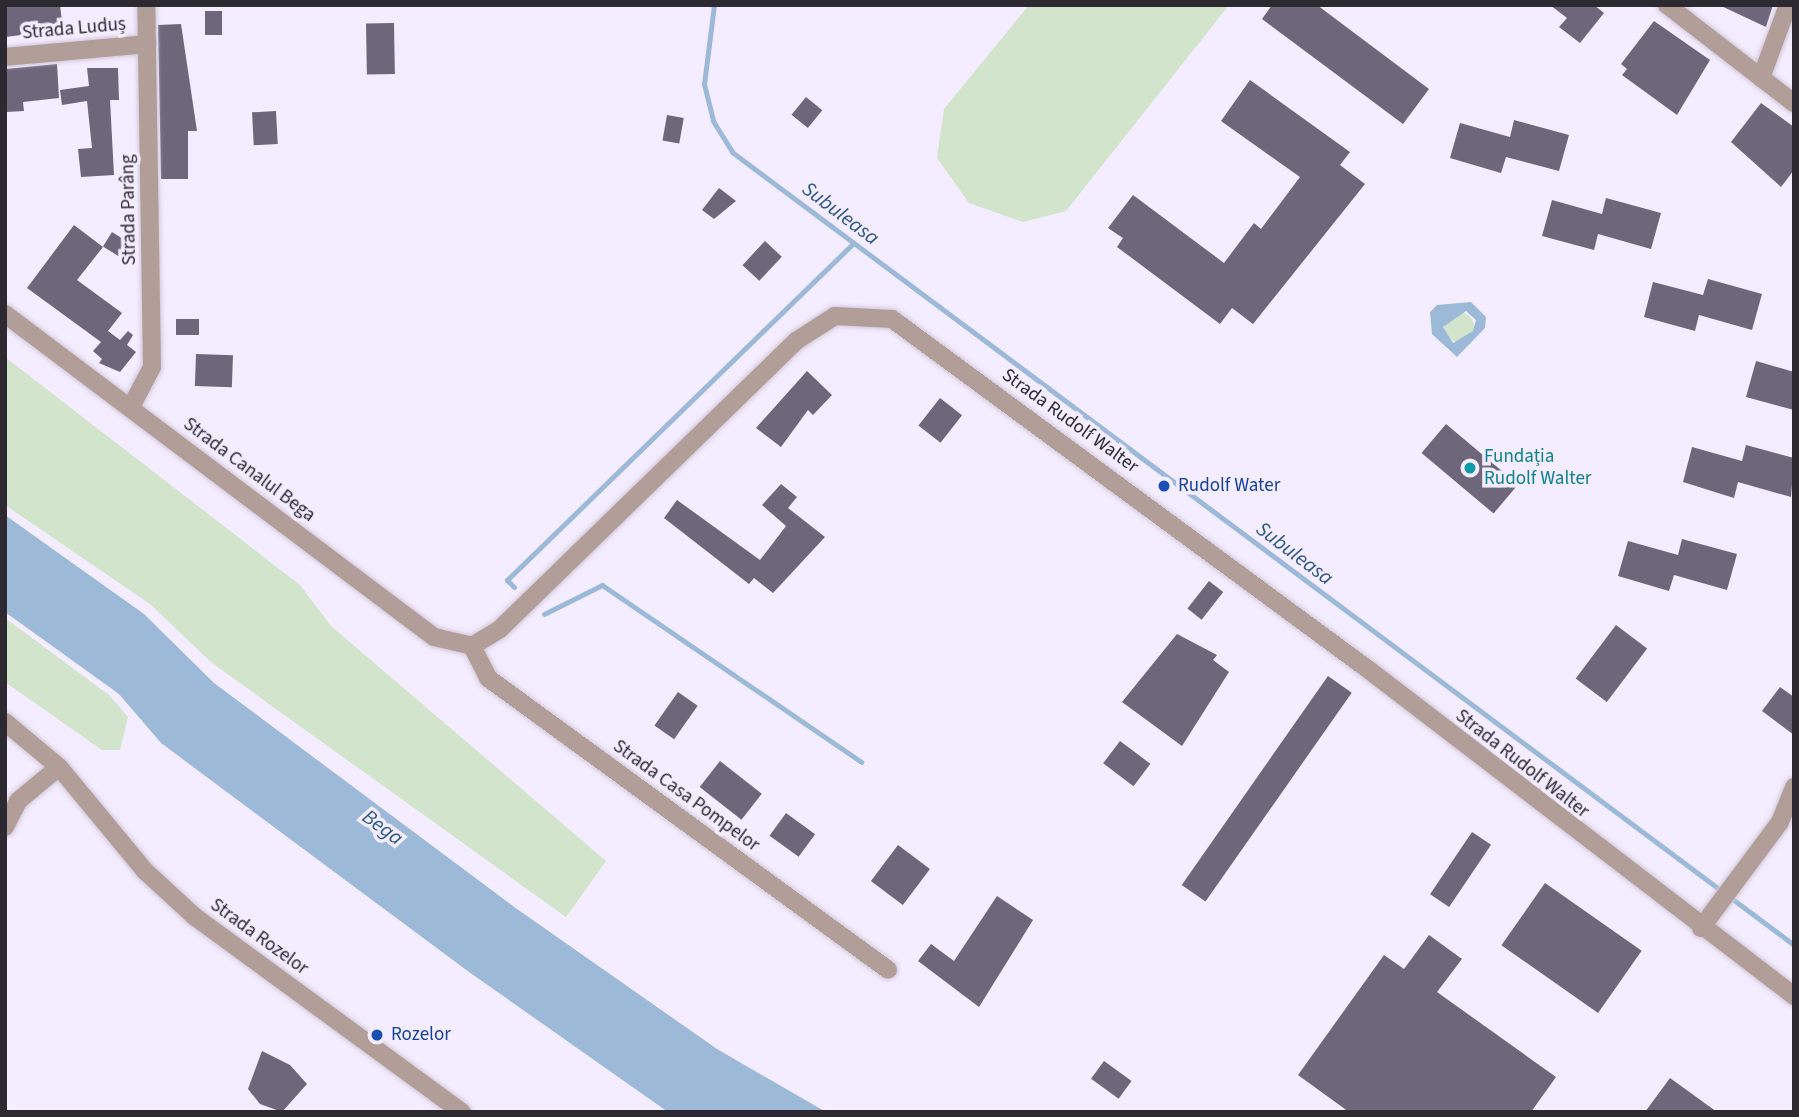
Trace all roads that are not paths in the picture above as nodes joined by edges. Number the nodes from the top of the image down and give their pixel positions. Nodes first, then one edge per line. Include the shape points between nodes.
1 (146, 5) edge
2 (1667, 5) edge
3 (1788, 5) edge
4 (147, 44) junction
5 (5, 57) edge
6 (1761, 78) junction
7 (1794, 103) edge
8 (5, 314) edge
9 (131, 408) junction
10 (472, 646) junction
11 (5, 722) edge
12 (59, 767) junction
13 (1794, 786) edge
14 (5, 827) edge
15 (1701, 928) junction
16 (888, 970) dead end
17 (1794, 996) edge
18 (462, 1112) edge

1 - 4 street, Strada Parâng
2 - 6 street
3 - 6 street
4 - 5 street, Strada Luduș
4 - 9 street, Strada Parâng via 152,367
6 - 7 street
8 - 9 street, Strada Canalul Bega
9 - 10 street, Strada Canalul Bega via 434,637
10 - 15 street, Strada Rudolf Walter via 500,629 796,341 835,316 871,313 913,332 1146,503
10 - 16 street, Strada Casa Pompelor via 488,678
11 - 12 street, Strada Rozelor
12 - 14 street via 18,801
12 - 18 street, Strada Rozelor via 145,871 194,916
13 - 15 street via 1780,822
15 - 17 street, Strada Rudolf Walter

